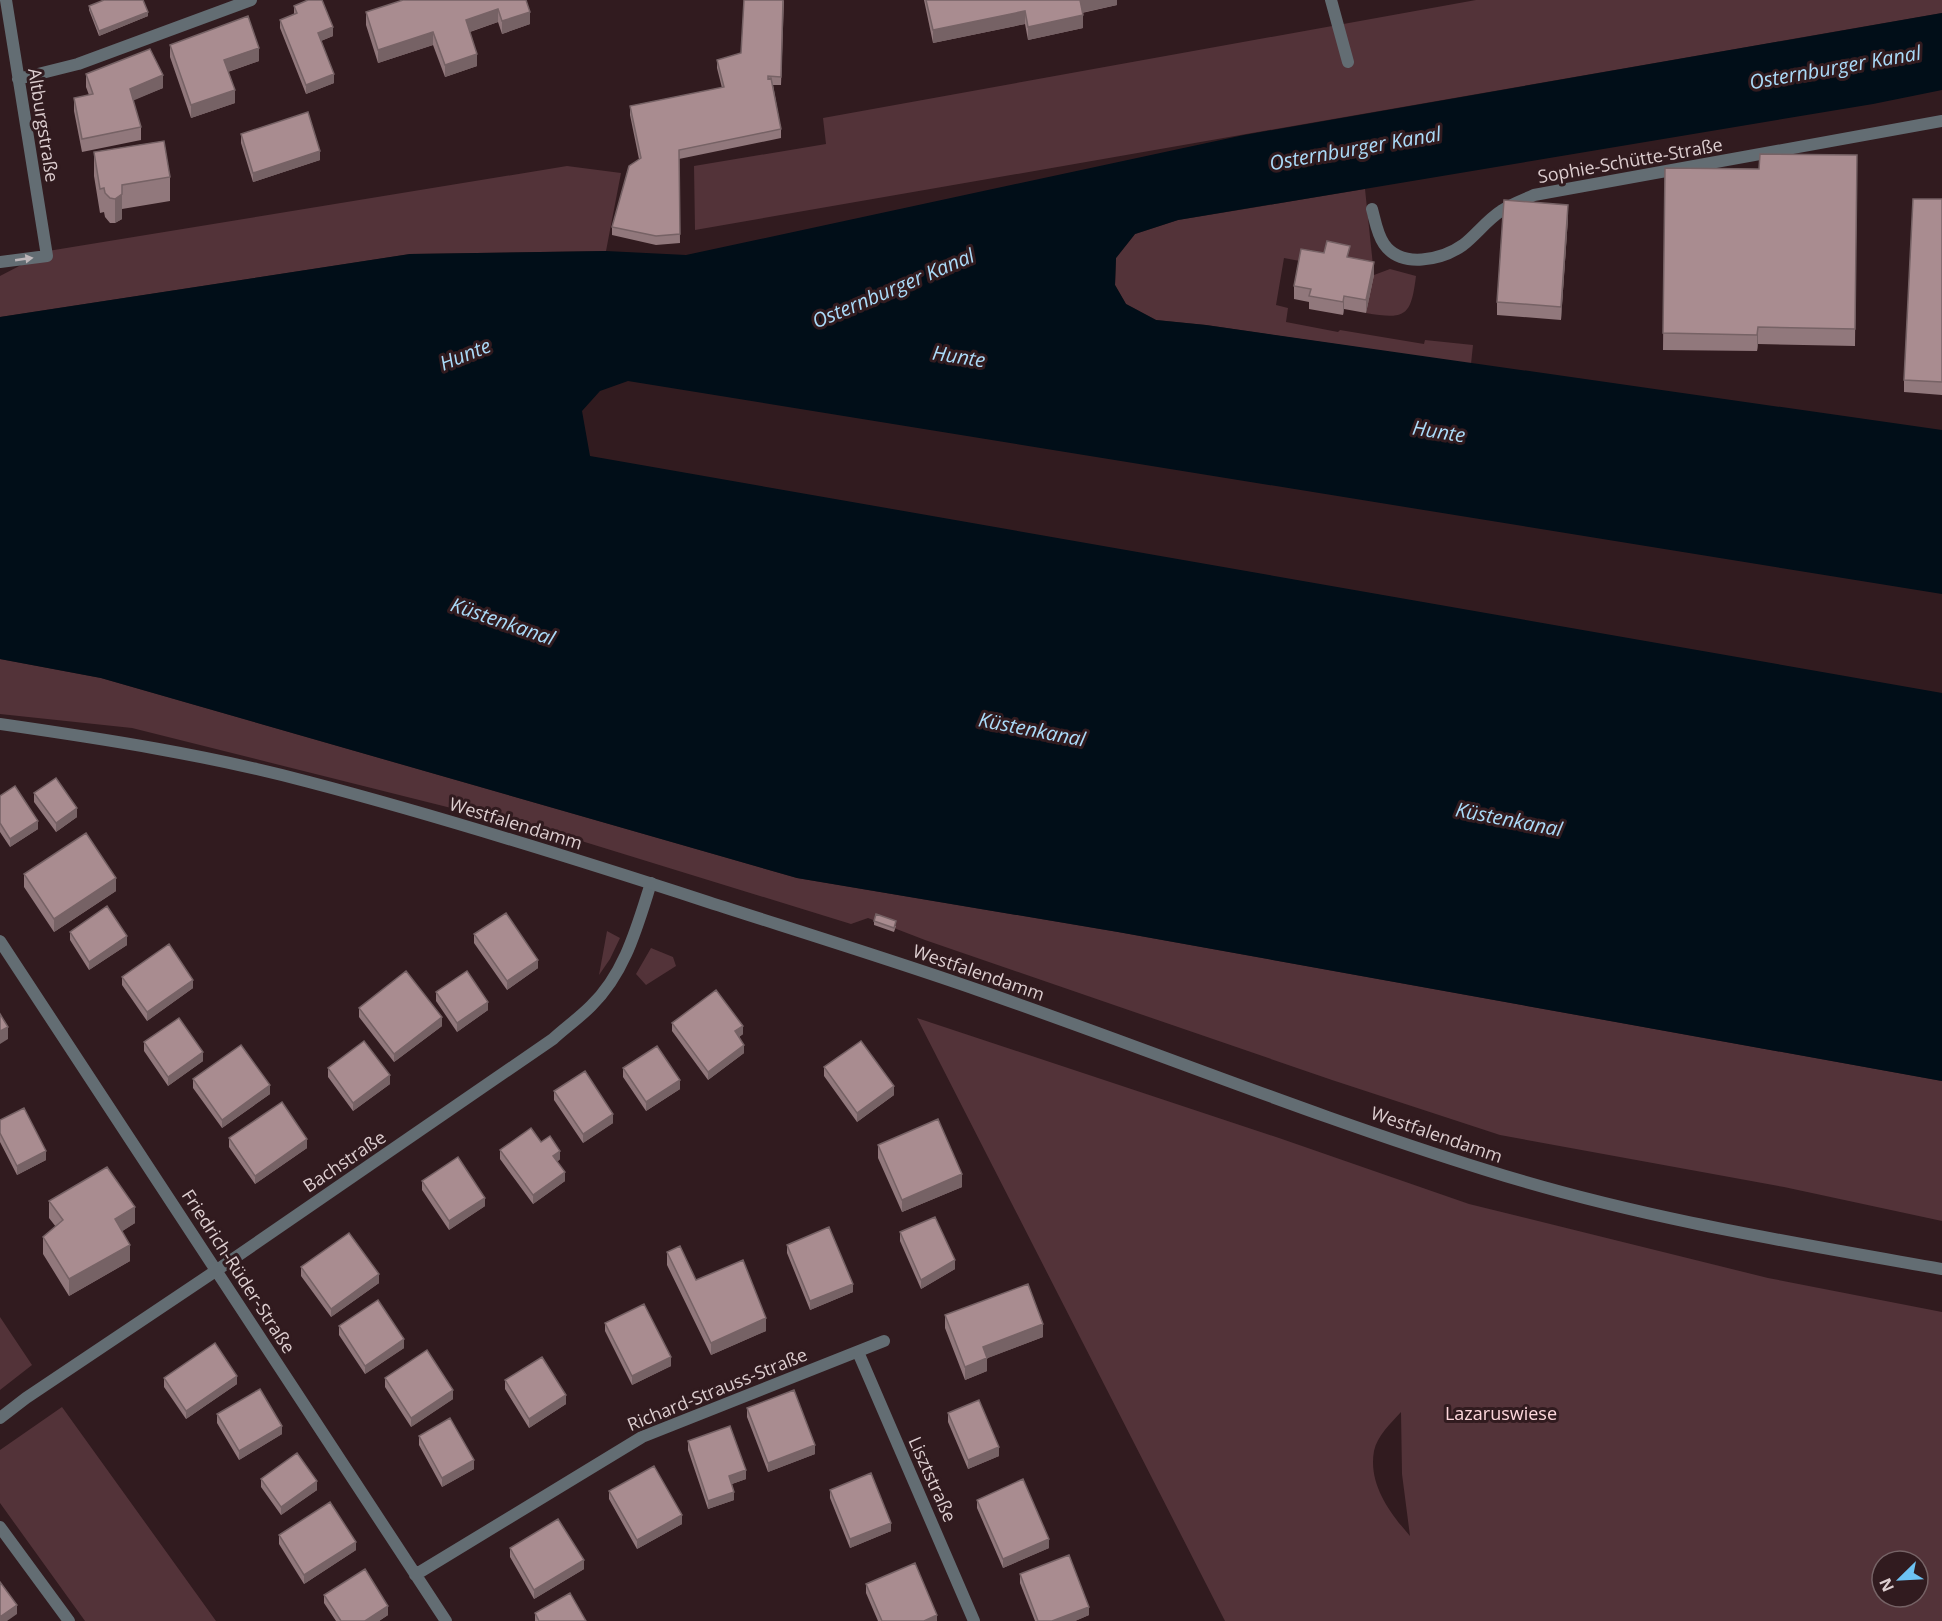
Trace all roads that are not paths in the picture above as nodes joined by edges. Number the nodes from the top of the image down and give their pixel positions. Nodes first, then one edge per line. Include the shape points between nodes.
1 (6, 0) edge
2 (251, 0) edge
3 (1331, 0) edge
4 (1348, 62) dead end
5 (18, 79) junction
6 (1942, 122) edge
7 (1372, 209) dead end
8 (0, 262) edge
9 (0, 724) edge
10 (651, 883) junction
11 (0, 941) edge
12 (1942, 1269) edge
13 (217, 1270) junction
14 (884, 1341) dead end
15 (858, 1352) junction
16 (0, 1418) edge
17 (0, 1527) edge
18 (415, 1575) junction
19 (69, 1621) edge
20 (446, 1621) edge
21 (974, 1621) edge

1 - 5 street, Altburgstraße
2 - 5 street via 78,64
3 - 4 street
8 -> 5 street, Altburgstraße via 47,256
6 - 7 street, Sophie-Schütte-Straße via 1534,195 1500,211 1461,246 1431,258 1414,259 1392,253 1379,235
9 - 10 street, Westfalendamm via 156,748 306,781
10 - 12 street, Westfalendamm via 980,991 1487,1171 1754,1236
10 - 13 street, Bachstraße via 628,954 592,1006 553,1039
11 - 13 street, Friedrich-Rüder-Straße
13 - 16 street, Bachstraße
13 - 18 street, Friedrich-Rüder-Straße
14 - 15 street, Richard-Strauss-Straße
15 - 18 street, Richard-Strauss-Straße via 642,1437
15 - 21 street, Lisztstraße
17 - 19 street
18 - 20 street, Friedrich-Rüder-Straße

